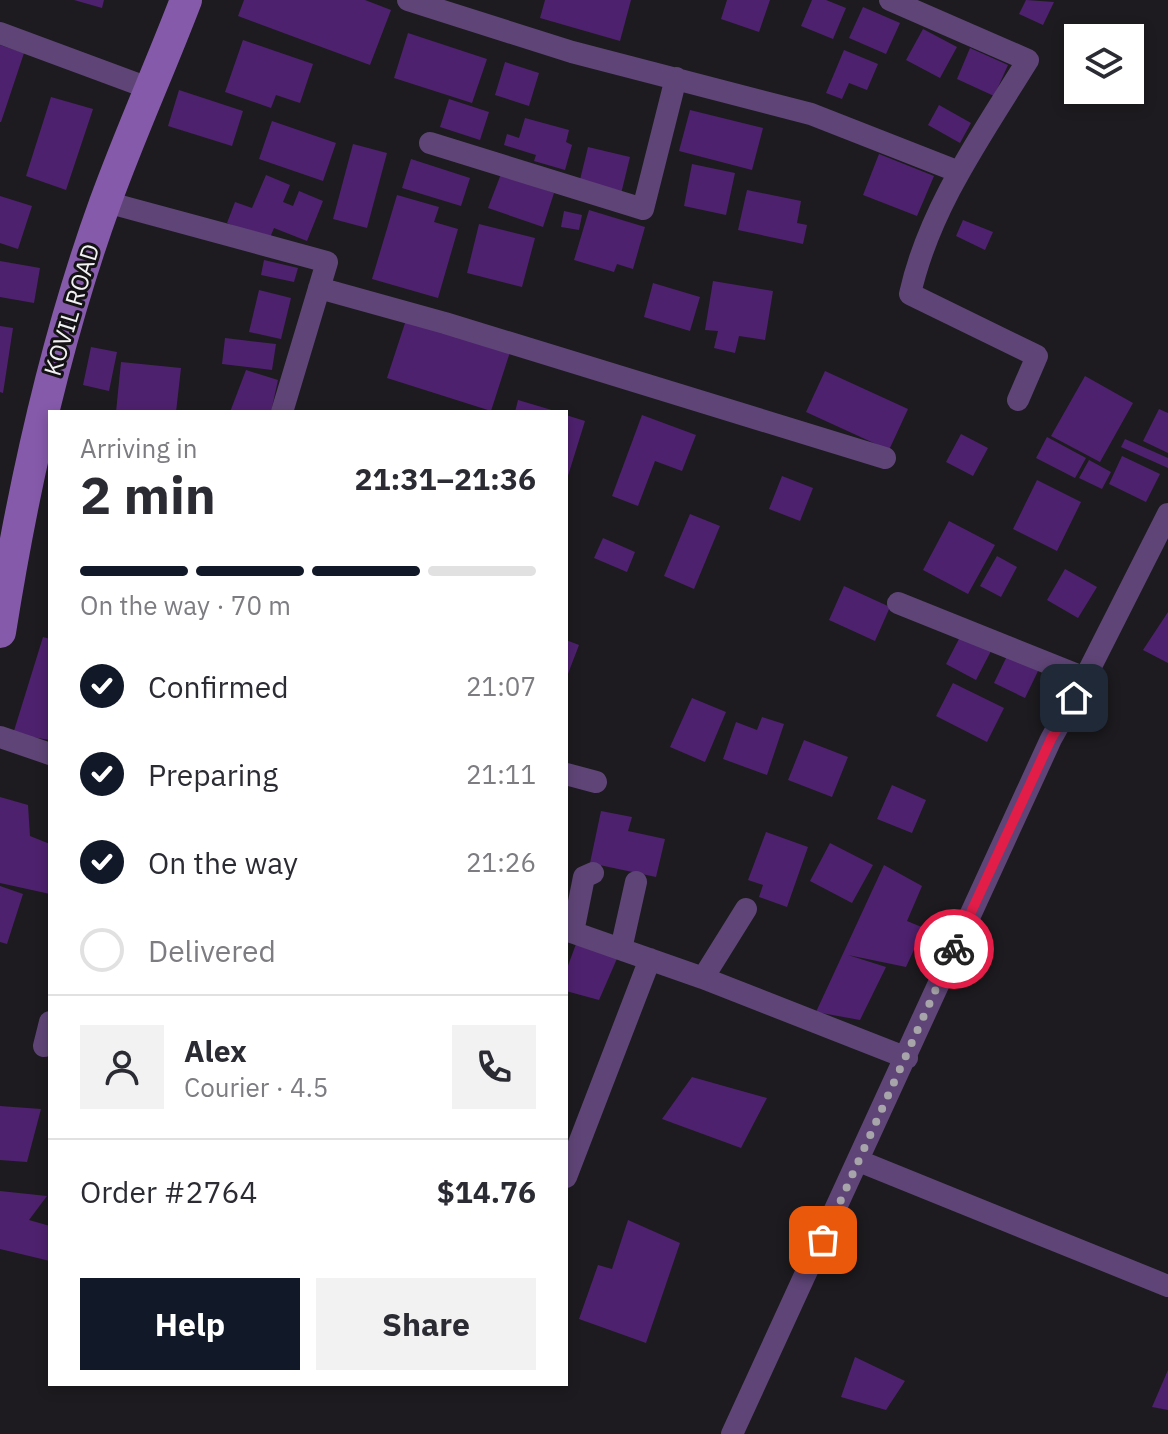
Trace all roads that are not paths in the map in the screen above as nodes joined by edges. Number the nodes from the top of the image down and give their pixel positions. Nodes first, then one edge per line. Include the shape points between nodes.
1 (186, 0) edge
2 (408, 0) edge
3 (890, 0) edge
4 (0, 33) edge
5 (676, 78) junction
6 (151, 89) junction
7 (430, 143) dead end
8 (959, 172) junction
9 (106, 202) junction
10 (319, 288) junction
11 (1018, 400) dead end
12 (283, 410) edge
13 (885, 458) dead end
14 (1168, 514) edge
15 (898, 603) dead end
16 (0, 632) edge
17 (1085, 678) junction
18 (0, 737) edge
19 (48, 753) edge
20 (568, 775) edge
21 (596, 782) dead end
22 (593, 873) dead end
23 (636, 882) dead end
24 (746, 909) dead end
25 (570, 931) edge
26 (621, 949) junction
27 (650, 959) junction
28 (703, 978) junction
29 (48, 1030) edge
30 (44, 1046) dead end
31 (907, 1058) junction
32 (859, 1161) junction
33 (568, 1172) edge
34 (1168, 1286) edge
35 (732, 1434) edge

1 - 6 street, KOVIL ROAD
2 - 5 street via 572,52
3 - 8 street via 1028,60
4 - 6 street
5 - 7 street via 643,209
5 - 8 street via 811,114
6 - 9 street, KOVIL ROAD
8 - 11 street via 910,294 1037,356
9 - 10 street via 327,262
9 - 16 street, KOVIL ROAD via 50,383
10 - 12 street
10 - 13 street
14 - 17 street
15 - 17 street
17 - 31 street via 1051,739
18 - 19 street
20 - 21 street
22 - 25 street via 584,877
23 - 26 street
24 - 28 street
25 - 26 street
26 - 27 street
27 - 28 street
27 - 33 street
28 - 31 street
29 - 30 street
31 - 32 street
32 - 34 street
32 - 35 street

